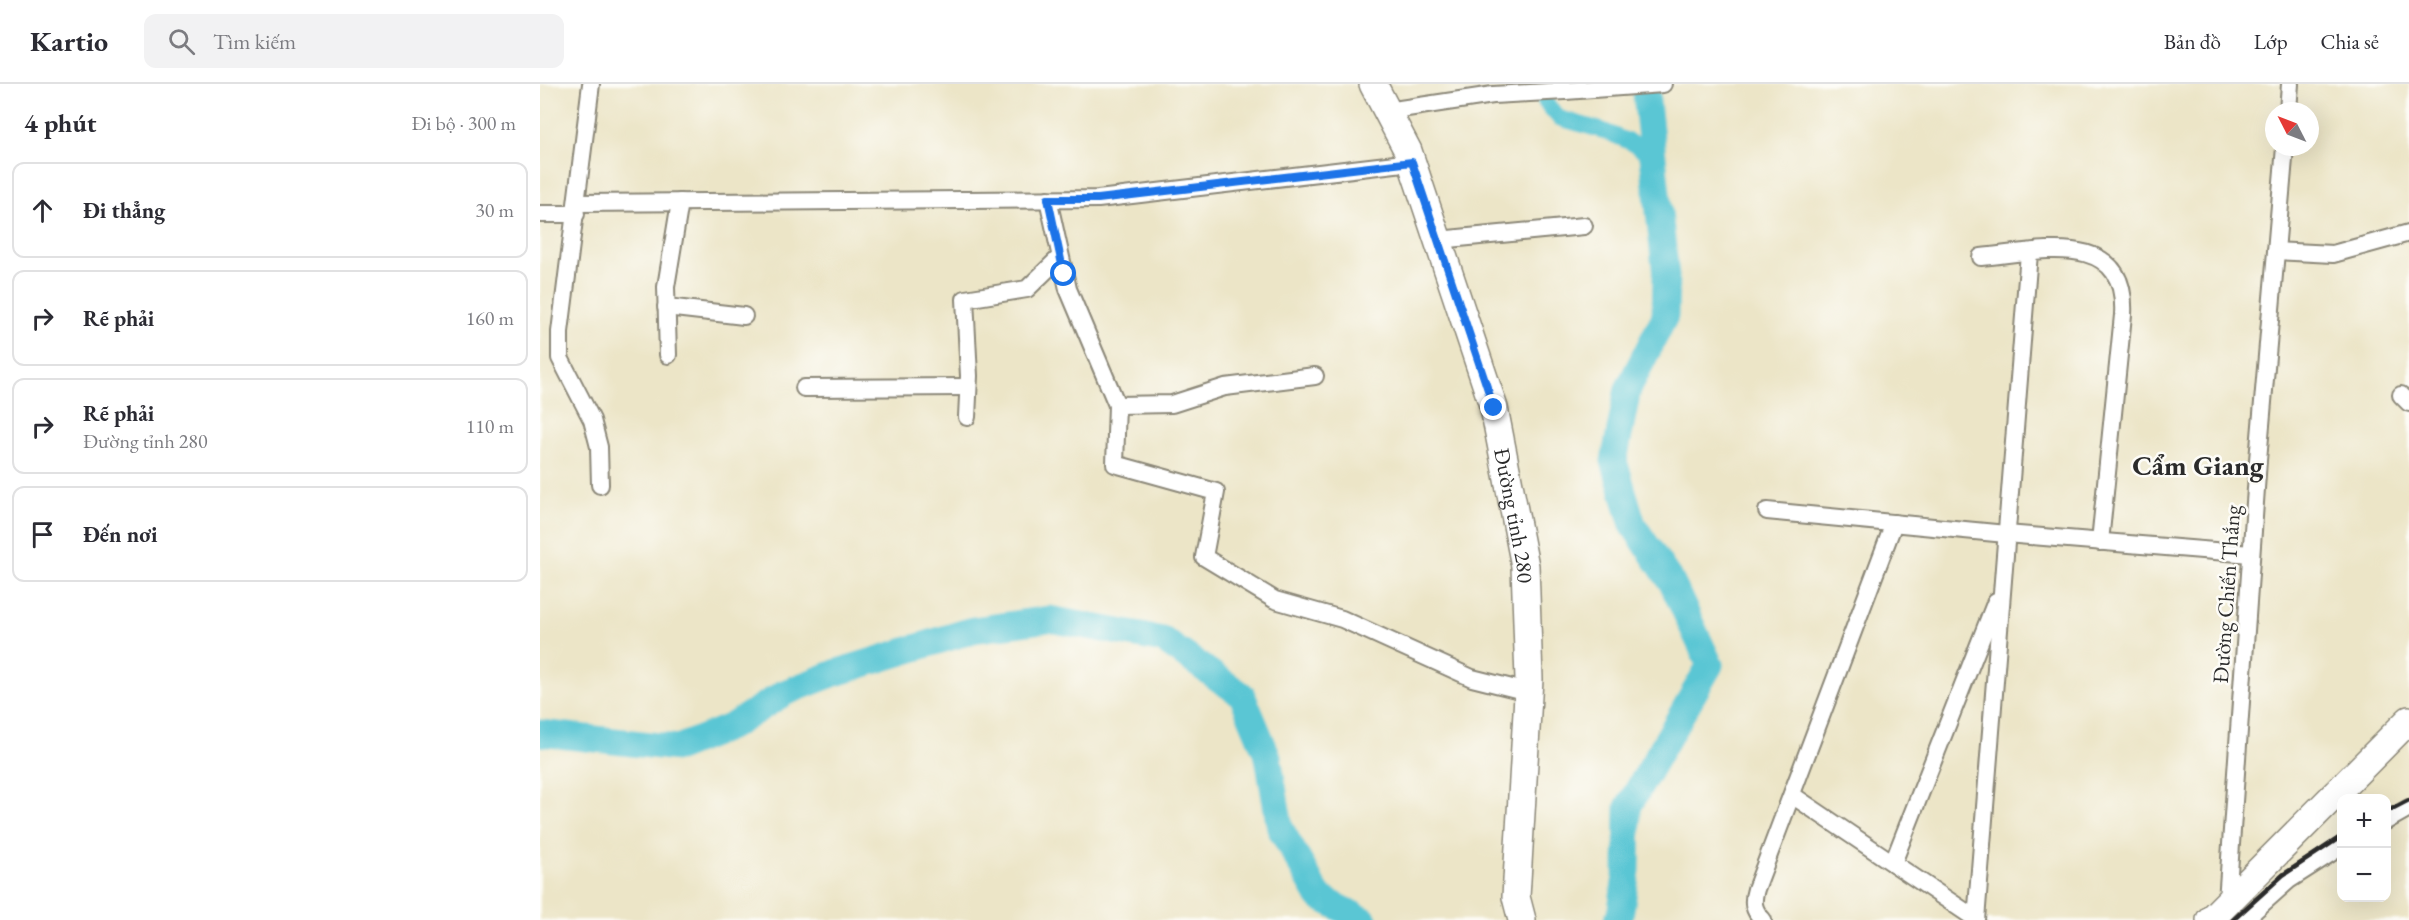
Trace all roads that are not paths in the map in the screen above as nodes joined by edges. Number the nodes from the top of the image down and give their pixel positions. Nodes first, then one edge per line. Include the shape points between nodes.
1 (591, 84) edge
2 (1373, 84) edge
3 (1663, 84) edge
4 (2290, 84) edge
5 (1563, 87) edge
6 (2289, 102) edge
7 (1387, 111) junction
8 (2283, 156) edge
9 (1412, 162) junction
10 (1048, 199) junction
11 (680, 202) junction
12 (577, 209) junction
13 (540, 214) edge
14 (1584, 226) dead end
15 (2409, 233) edge
16 (1438, 240) junction
17 (2276, 251) junction
18 (2029, 253) junction
19 (1060, 257) junction
20 (1981, 257) dead end
21 (666, 307) junction
22 (744, 316) dead end
23 (668, 355) dead end
24 (1315, 376) dead end
25 (968, 387) junction
26 (804, 388) dead end
27 (1117, 405) junction
28 (967, 417) dead end
29 (600, 485) dead end
30 (1767, 511) dead end
31 (1894, 524) junction
32 (2006, 534) junction
33 (2100, 542) junction
34 (2251, 554) junction
35 (2002, 585) junction
36 (1528, 692) junction
37 (2409, 720) edge
38 (1792, 795) junction
39 (2409, 808) edge
40 (2391, 817) edge
41 (2339, 848) edge
42 (1893, 863) junction
43 (1519, 910) edge
44 (2226, 914) edge
45 (1763, 920) edge
46 (1976, 920) edge

1 - 12 street
2 - 7 main road, Đường tỉnh 280
3 - 5 street
4 - 6 street
5 - 7 street
7 - 9 main road, Đường tỉnh 280
8 - 17 street, Đường Chiến Thắng
9 - 10 street via 1098,199
9 - 16 main road, Đường tỉnh 280
10 - 11 street
10 - 19 street
11 - 12 street
11 - 21 street via 668,269
12 - 13 street
12 - 29 street via 560,358 592,420 599,447
14 - 16 street
15 - 17 street via 2333,254
16 - 36 main road, Đường tỉnh 280 via 1494,408 1525,566
17 - 34 street, Đường Chiến Thắng
18 - 20 street
18 - 32 street
18 - 33 street via 2081,251 2096,256 2115,272 2122,286 2123,315
19 - 25 street via 1027,289 965,299
19 - 27 street via 1068,289
21 - 22 street
21 - 23 street
24 - 27 street via 1225,387 1172,404
25 - 26 street
25 - 28 street
27 - 36 street via 1115,464 1216,492 1204,558 1275,600 1342,619 1472,678
30 - 31 street
31 - 32 street
31 - 38 street
32 - 33 street
32 - 35 street
33 - 34 street
34 - 44 street, Đường Chiến Thắng
35 - 42 street
35 - 46 street
36 - 43 main road, Đường tỉnh 280
37 - 44 main road
38 - 42 street
38 - 45 street via 1753,898 1756,914
39 - 40 street
41 - 44 street
42 - 46 street

